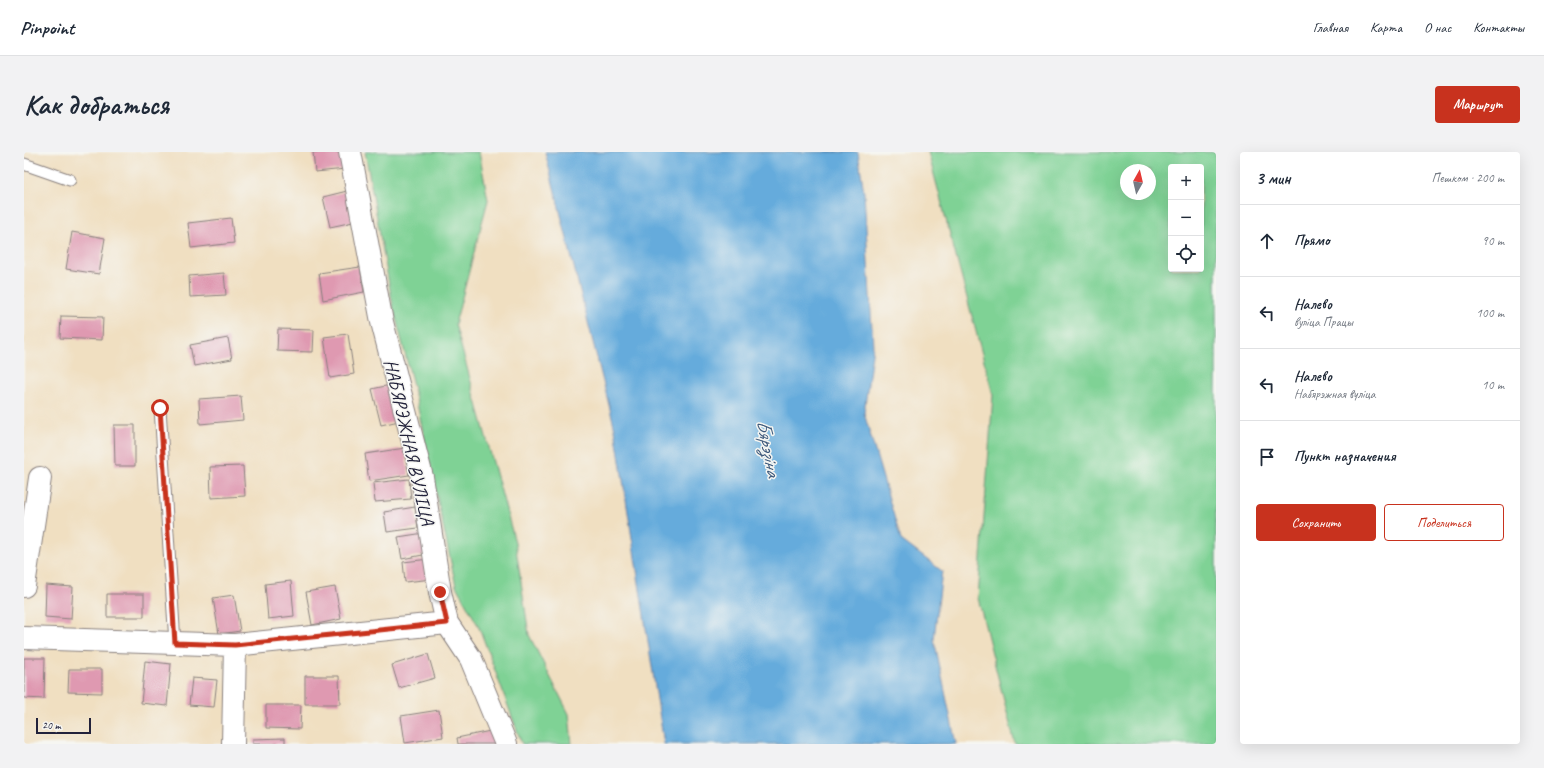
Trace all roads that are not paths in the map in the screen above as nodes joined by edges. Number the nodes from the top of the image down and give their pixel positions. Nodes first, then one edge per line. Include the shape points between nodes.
1 (350, 152) edge
2 (24, 164) edge
3 (70, 180) dead end
4 (160, 408) dead end
5 (40, 478) dead end
6 (24, 586) edge
7 (447, 623) junction
8 (24, 638) edge
9 (175, 643) junction
10 (235, 645) junction
11 (234, 744) edge
12 (506, 744) edge

1 - 7 street, НАБЯРЭЖНАЯ ВУЛІЦА via 382,322 422,476
2 - 3 lane
4 - 9 lane
5 - 6 street
7 - 10 street
7 - 12 street, НАБЯРЭЖНАЯ ВУЛІЦА via 471,659
8 - 9 street
9 - 10 street
10 - 11 street

